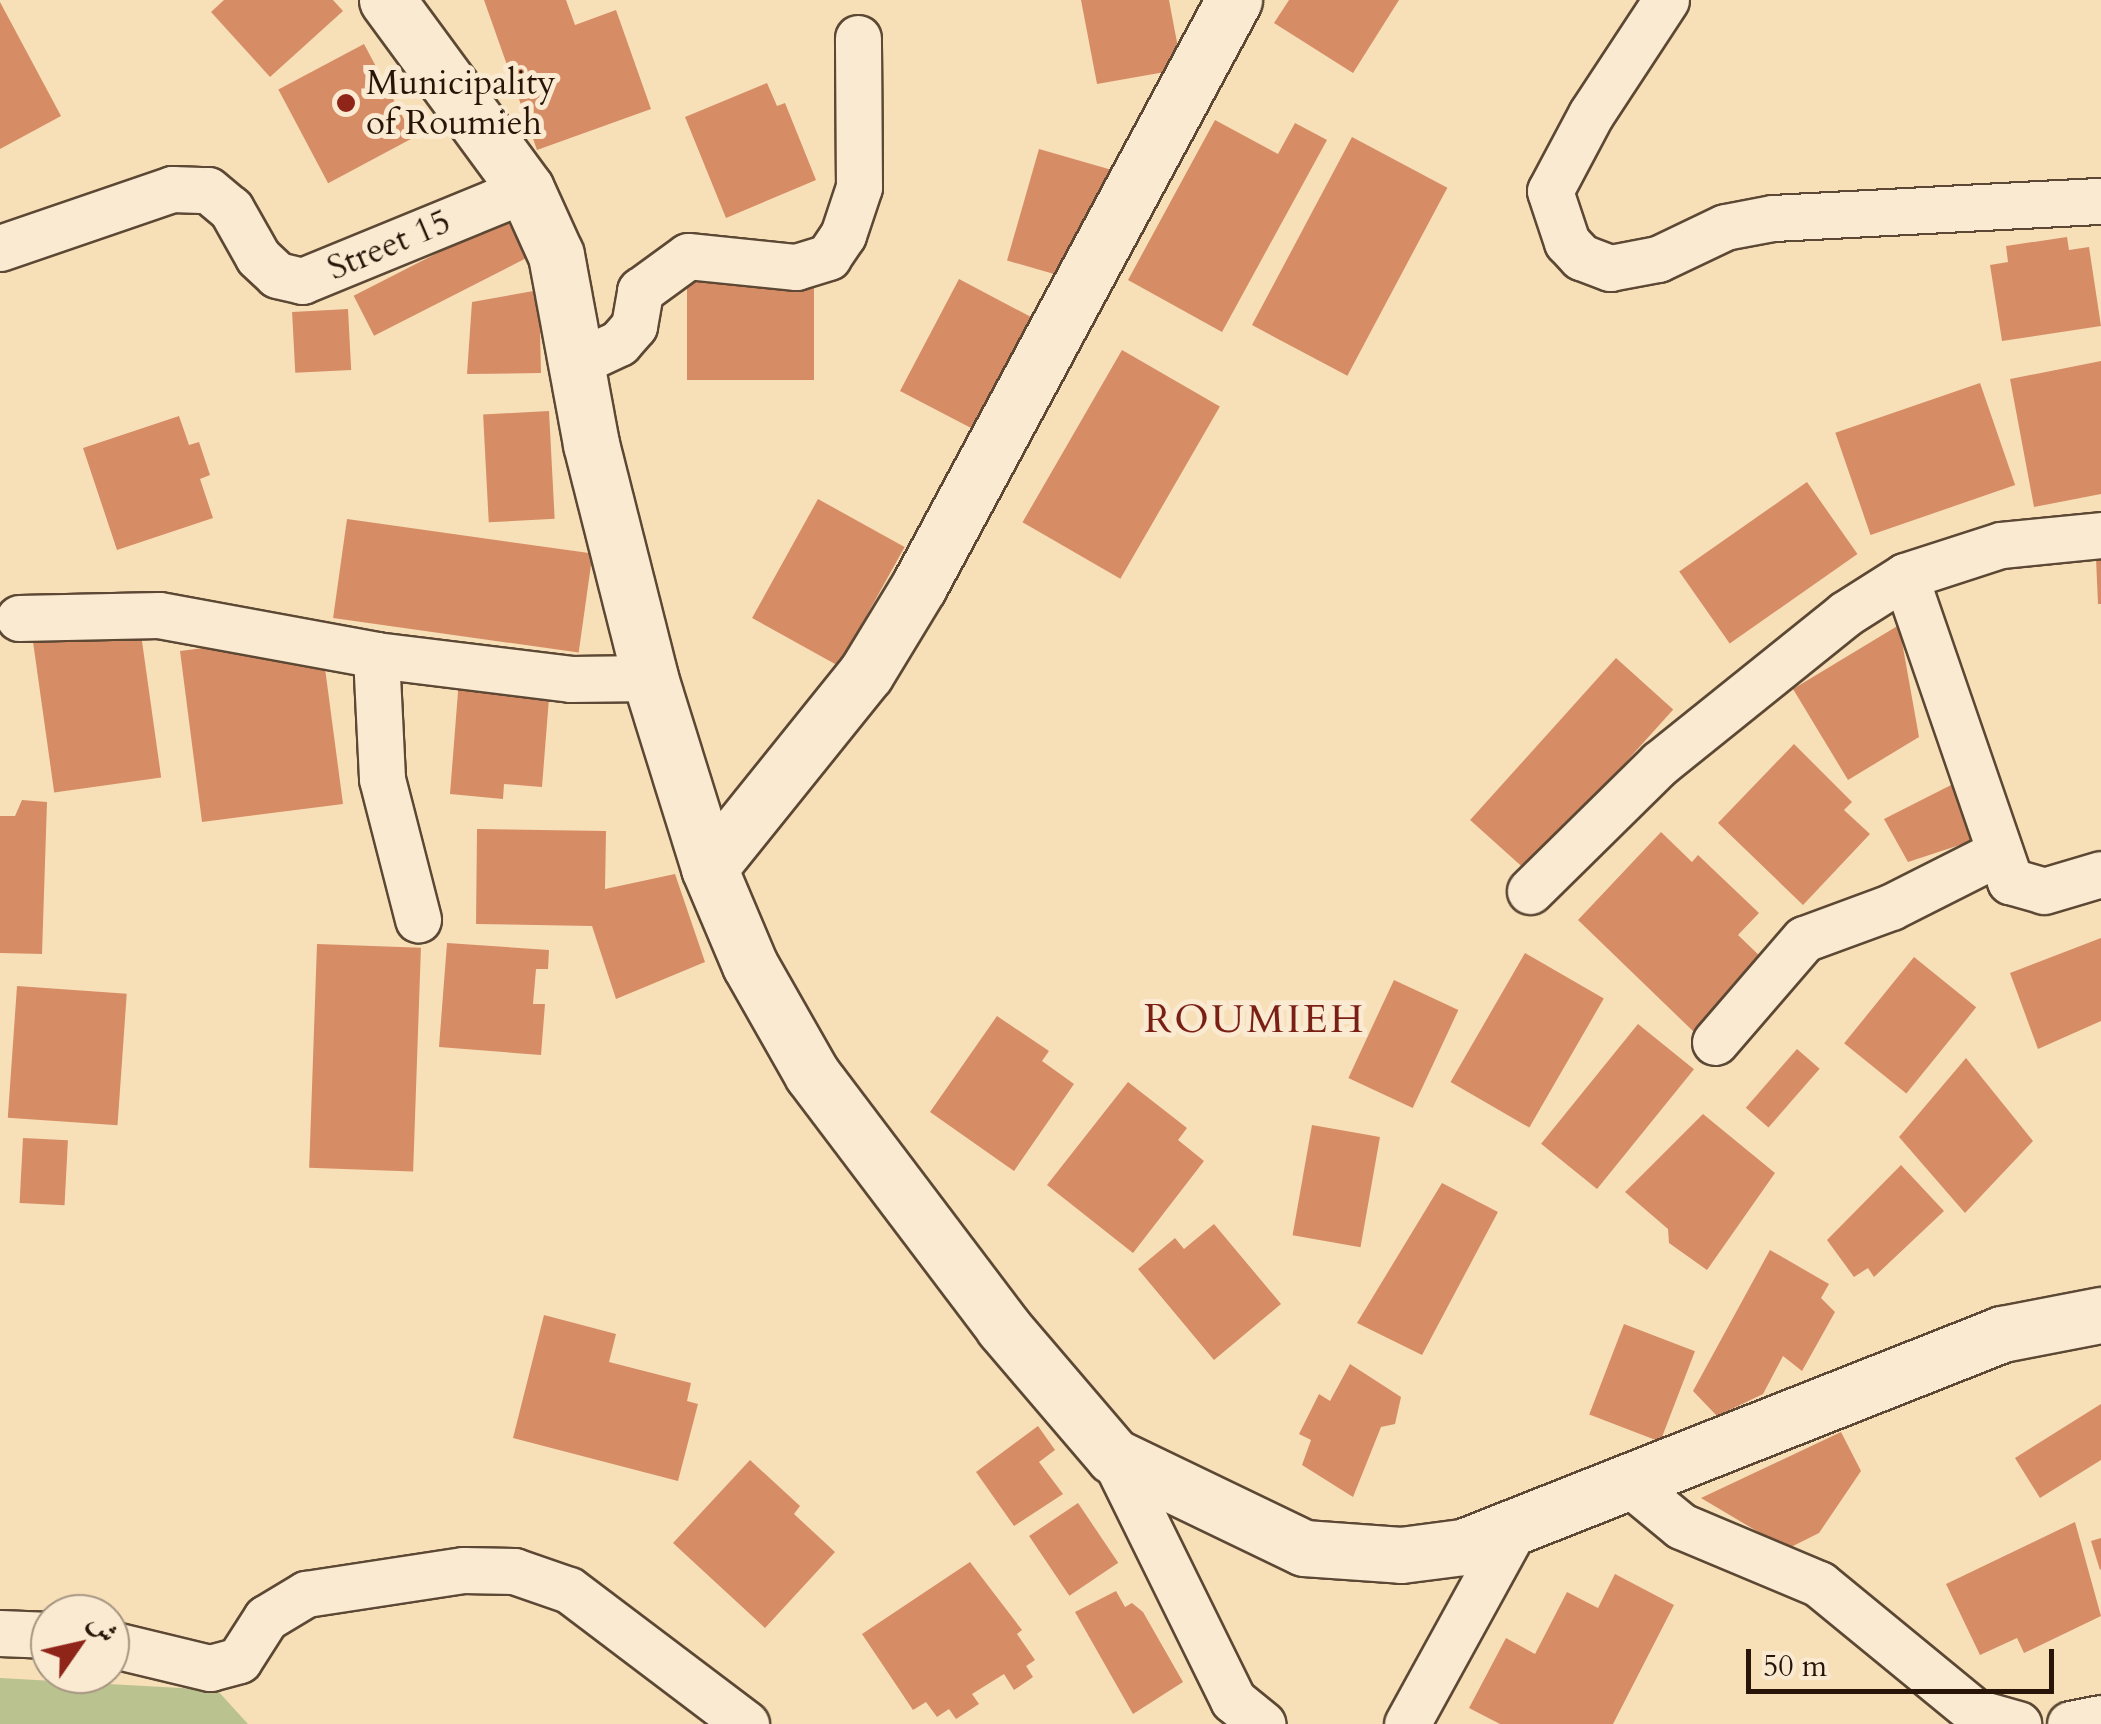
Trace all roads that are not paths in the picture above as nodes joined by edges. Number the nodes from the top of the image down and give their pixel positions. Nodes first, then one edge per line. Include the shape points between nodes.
1 (387, 0) edge
2 (1666, 0) edge
3 (1227, 5) edge
4 (858, 38) dead end
5 (526, 189) junction
6 (2101, 201) edge
7 (0, 248) edge
8 (574, 364) junction
9 (2101, 535) edge
10 (1905, 576) junction
11 (19, 618) dead end
12 (376, 655) junction
13 (650, 678) junction
14 (1996, 854) junction
15 (710, 868) junction
16 (2101, 874) edge
17 (1530, 891) dead end
18 (418, 919) dead end
19 (1716, 1042) dead end
20 (2101, 1315) edge
21 (1112, 1456) junction
22 (1630, 1484) junction
23 (1512, 1531) junction
24 (0, 1633) edge
25 (30, 1635) edge
26 (130, 1649) edge
27 (2101, 1718) edge
28 (746, 1724) edge
29 (1263, 1724) edge
30 (1407, 1724) edge
31 (2018, 1724) edge
32 (2070, 1724) edge

1 - 5 street
2 - 6 street via 1550,191 1568,242 1581,257 1610,268 1658,259 1725,227 1772,218
3 - 15 street via 910,600 866,673
4 - 8 street via 859,188 843,236 828,257 796,267 688,256 640,291 634,326 619,343
5 - 7 street, Street 15 via 302,281 268,266 231,208 208,190 172,189
5 - 8 street via 556,255
8 - 13 street
9 - 10 street via 2001,546
10 - 14 street
10 - 17 street via 1846,614 1660,763
11 - 12 street via 158,614
12 - 13 street via 571,679
12 - 18 street via 382,779
13 - 15 street
14 - 16 street via 2010,882 2044,890
14 - 19 street via 1891,907 1804,939
15 - 21 street via 750,965 812,1074 1003,1327
20 - 22 street via 2002,1334
21 - 23 street via 1304,1548 1401,1555
21 - 29 street via 1233,1700
22 - 23 street
22 - 31 street via 1697,1534 1819,1584 1975,1712
23 - 30 street
24 - 25 street
26 - 28 street via 210,1668 239,1660 266,1618 306,1594 463,1570 514,1571 569,1590
27 - 32 street

